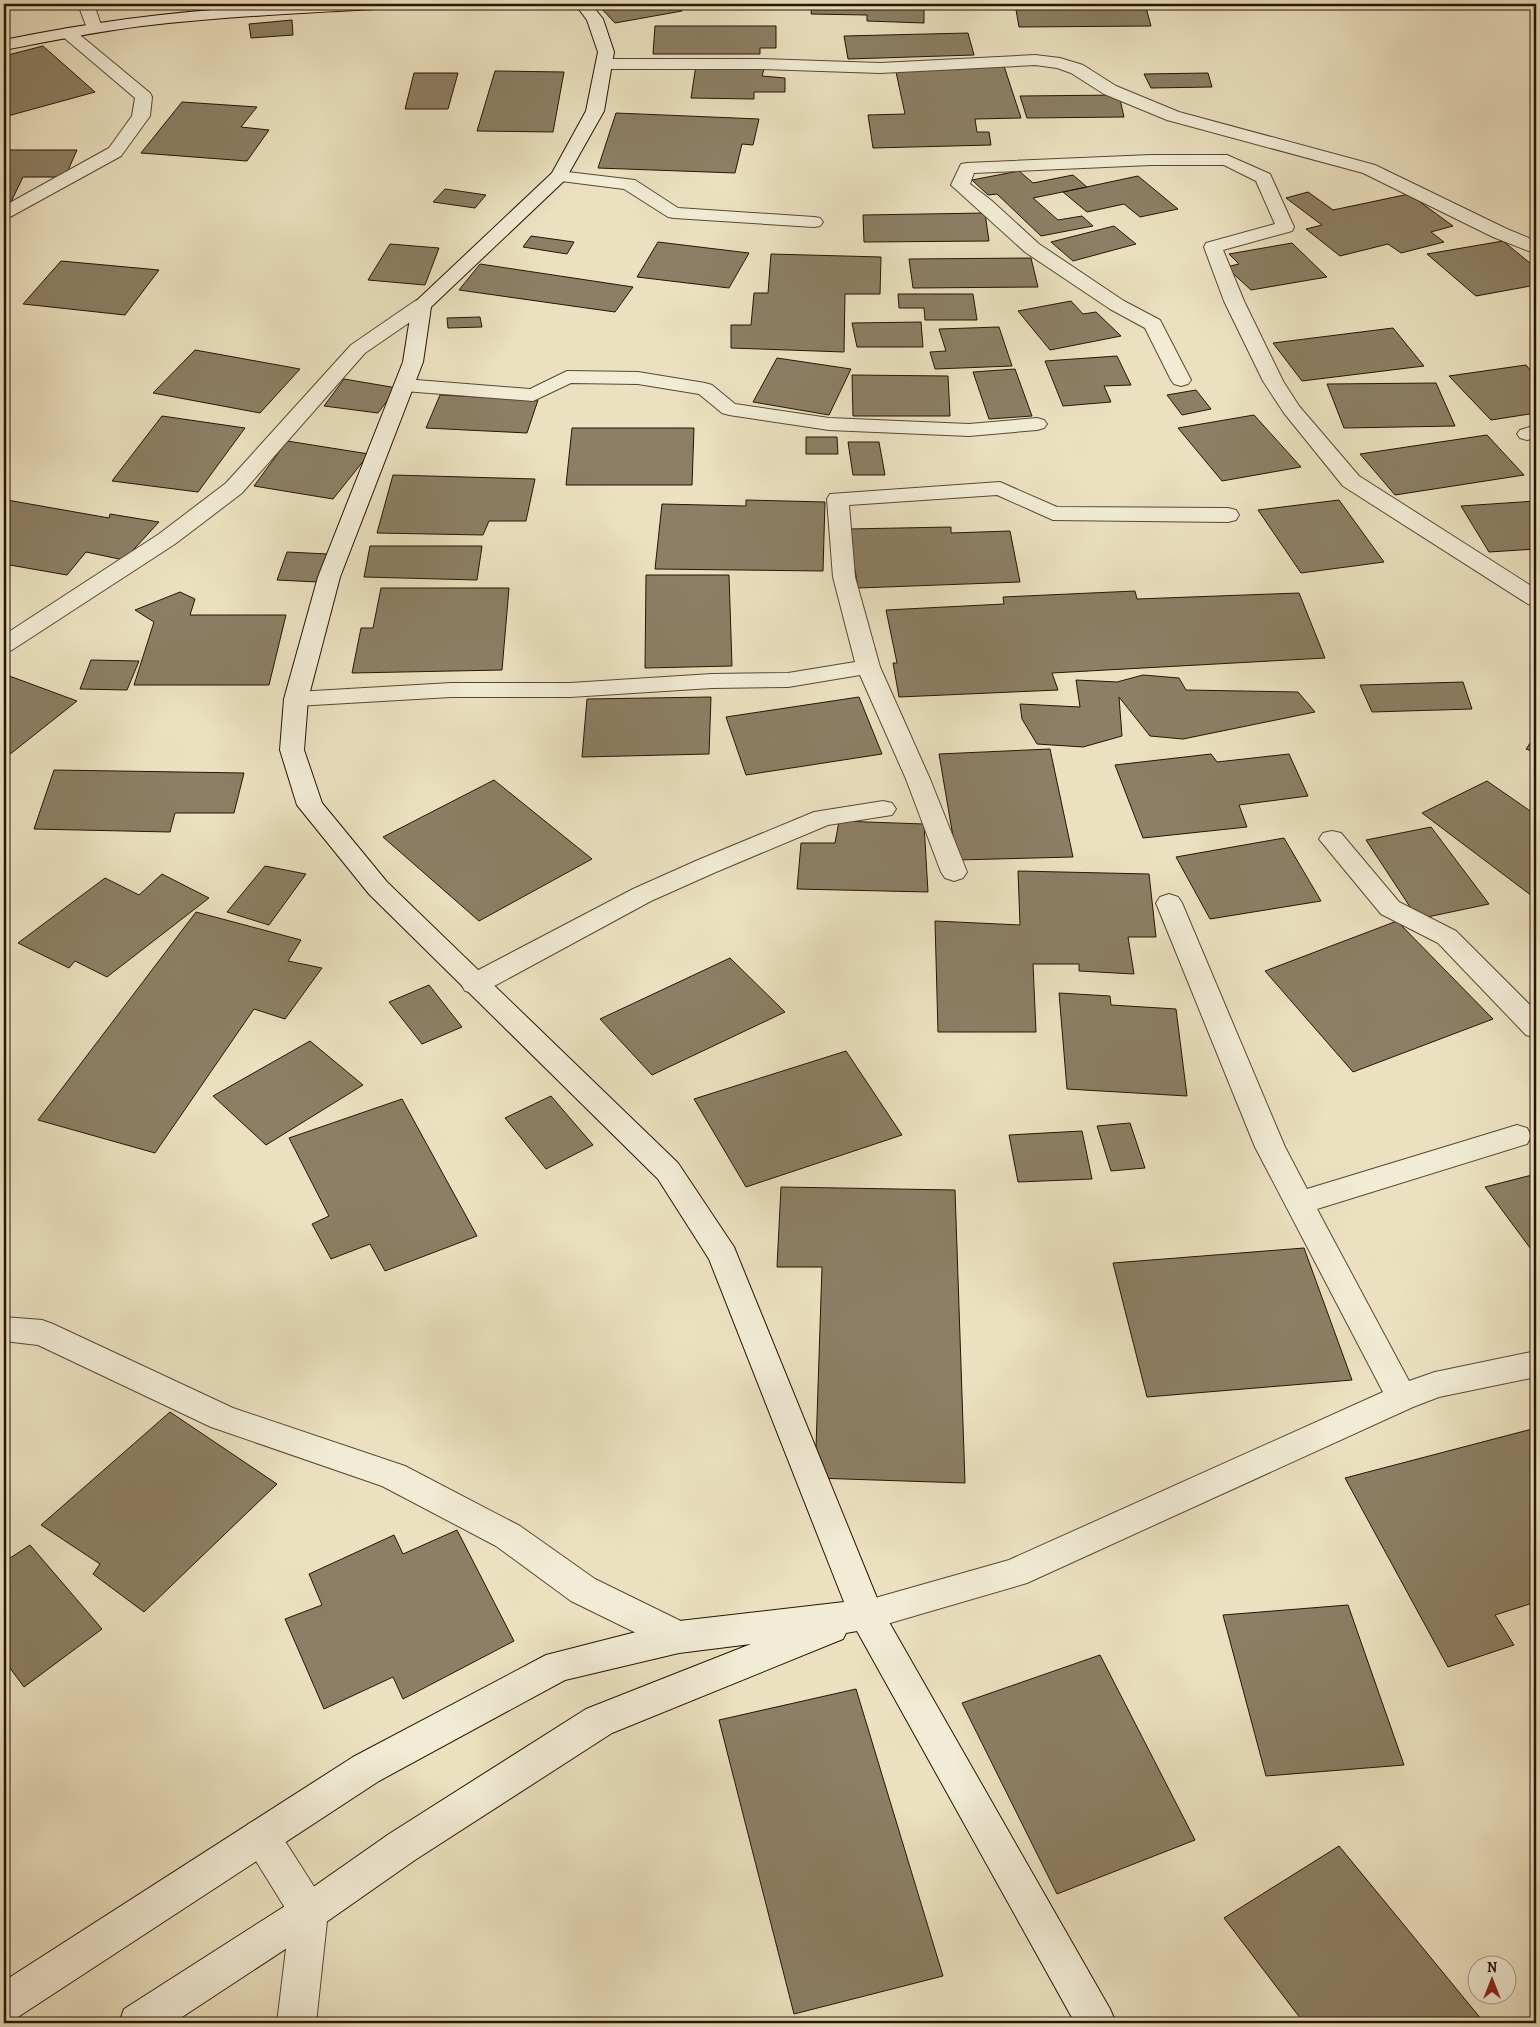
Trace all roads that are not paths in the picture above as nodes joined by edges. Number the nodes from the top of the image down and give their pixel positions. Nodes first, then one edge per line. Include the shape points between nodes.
1 (86, 4) edge
2 (377, 4) edge
3 (583, 4) edge
4 (94, 28) junction
5 (68, 33) junction
6 (4, 45) edge
7 (604, 64) junction
8 (1256, 140) junction
9 (1228, 160) junction
10 (559, 176) junction
11 (4, 214) edge
12 (814, 222) dead end
13 (1536, 248) edge
14 (422, 305) junction
15 (1181, 380) dead end
16 (404, 385) junction
17 (1037, 424) dead end
18 (1228, 515) dead end
19 (1536, 599) edge
20 (4, 645) edge
21 (868, 667) junction
22 (296, 699) junction
23 (883, 809) dead end
24 (1332, 839) dead end
25 (954, 872) dead end
26 (1169, 903) dead end
27 (475, 984) junction
28 (1536, 1028) edge
29 (1517, 1136) dead end
30 (1300, 1203) junction
31 (4, 1329) edge
32 (1536, 1364) edge
33 (1402, 1398) junction
34 (866, 1615) junction
35 (679, 1637) junction
36 (261, 1836) junction
37 (309, 1912) junction
38 (4, 2003) edge
39 (138, 2023) edge
40 (298, 2023) edge
41 (1096, 2023) edge

1 - 4 street
2 - 4 street via 249,11
3 - 7 street via 596,19 606,52
4 - 5 street
5 - 6 street
5 - 11 street via 144,97 141,116 115,152
7 - 8 street via 880,68 1035,60 1077,68 1110,90 1173,116
7 - 10 street via 595,110
8 - 9 street
8 - 13 street via 1369,169
9 - 15 street via 967,168 960,185 1032,248 1153,324
9 - 19 street via 1264,178 1284,227 1213,247 1234,301 1273,381 1291,409 1351,481
10 - 12 street via 629,184 674,214
10 - 14 street
14 - 16 street via 413,362
14 - 20 street via 358,349 234,488 167,539
16 - 17 street via 533,395 567,376 638,378 705,389 729,409 829,424 969,430
16 - 22 street via 329,577
18 - 21 street via 1053,513 1000,488 838,498 844,577
21 - 22 street via 788,680 570,690 451,690
21 - 25 street via 918,779
22 - 27 street via 292,750 310,805 378,888
23 - 27 street via 823,818 707,866 642,895
24 - 28 street via 1390,908 1447,937
26 - 30 street via 1270,1147
27 - 34 street via 668,1171 722,1255
29 - 30 street
30 - 33 street
31 - 35 street via 42,1333 222,1418 394,1476 508,1536 583,1590
32 - 33 street via 1435,1385
33 - 34 street via 1015,1573
34 - 35 street
34 - 37 street via 599,1721 402,1847
34 - 41 street
35 - 36 street via 558,1666 366,1769
36 - 37 street
36 - 38 street
37 - 39 street
37 - 40 street

